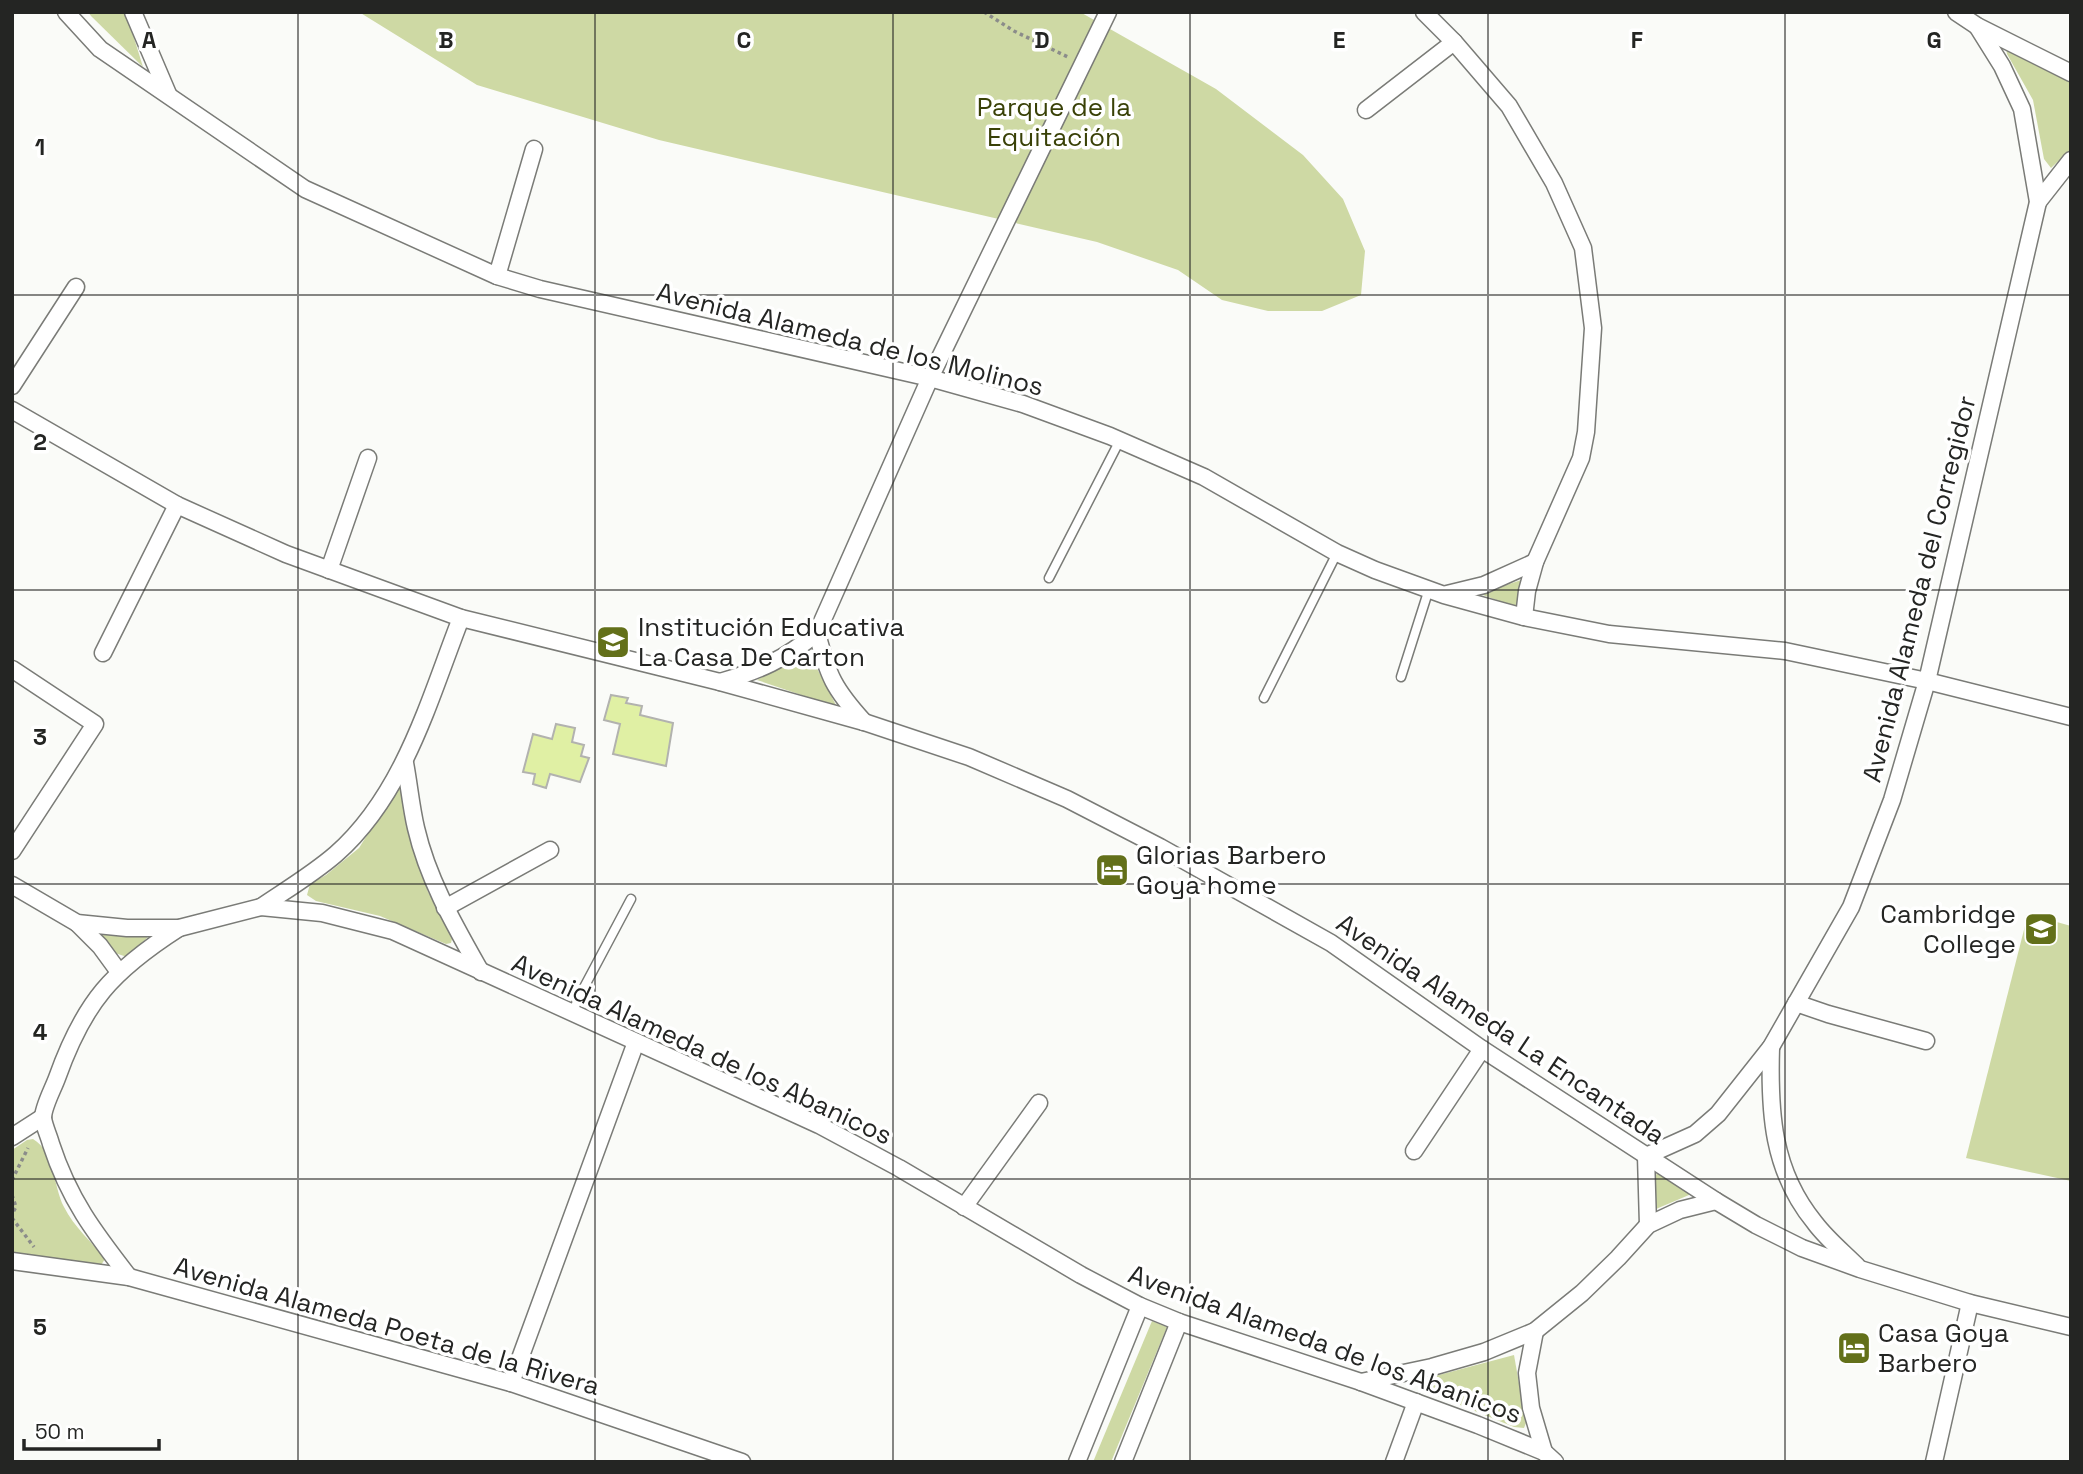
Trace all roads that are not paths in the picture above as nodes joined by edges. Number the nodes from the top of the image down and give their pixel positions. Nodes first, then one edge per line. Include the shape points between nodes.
1 (66, 12) edge
2 (133, 12) edge
3 (1108, 12) edge
4 (1424, 12) edge
5 (1955, 12) edge
6 (1977, 26) junction
7 (1454, 42) junction
8 (2071, 73) edge
9 (169, 96) junction
10 (1366, 110) dead end
11 (534, 149) dead end
12 (2071, 160) edge
13 (2038, 202) junction
14 (497, 276) junction
15 (76, 287) dead end
16 (930, 378) junction
17 (12, 386) edge
18 (12, 410) edge
19 (1120, 440) junction
20 (368, 458) dead end
21 (177, 505) junction
22 (1337, 553) junction
23 (1535, 562) junction
24 (329, 570) junction
25 (1049, 578) dead end
26 (1437, 592) junction
27 (1524, 617) junction
28 (461, 618) junction
29 (817, 634) junction
30 (103, 653) dead end
31 (12, 669) edge
32 (1401, 677) dead end
33 (1927, 681) junction
34 (720, 682) junction
35 (1264, 698) dead end
36 (2071, 717) edge
37 (864, 722) junction
38 (405, 763) junction
39 (12, 850) edge
40 (550, 850) dead end
41 (12, 885) edge
42 (631, 899) dead end
43 (261, 907) junction
44 (445, 908) junction
45 (77, 923) junction
46 (179, 928) junction
47 (119, 972) junction
48 (481, 972) junction
49 (1796, 1003) junction
50 (572, 1013) junction
51 (1926, 1041) dead end
52 (636, 1042) junction
53 (1771, 1047) junction
54 (1482, 1049) junction
55 (1039, 1103) dead end
56 (43, 1117) junction
57 (12, 1137) edge
58 (1414, 1152) dead end
59 (1646, 1156) junction
60 (1716, 1201) junction
61 (964, 1207) junction
62 (1648, 1225) junction
63 (12, 1261) edge
64 (1860, 1269) junction
65 (129, 1277) junction
66 (1970, 1303) junction
67 (1140, 1306) junction
68 (1179, 1322) junction
69 (2071, 1327) edge
70 (1535, 1331) junction
71 (1362, 1382) junction
72 (511, 1383) junction
73 (1416, 1402) junction
74 (1549, 1457) edge
75 (742, 1462) edge
76 (1077, 1462) edge
77 (1123, 1462) edge
78 (1394, 1462) edge
79 (1934, 1462) edge

1 - 9 street, Avenida Alameda de los Molinos via 100,49
2 - 9 street
3 - 16 street
4 - 7 street
5 - 6 street
6 - 8 street
6 - 13 street, Avenida Alameda del Corregidor via 2022,109
7 - 10 street
7 - 23 street via 1509,106 1554,183 1583,248 1593,328 1586,432 1581,458
9 - 14 street, Avenida Alameda de los Molinos via 305,189
11 - 14 street
12 - 13 street, Avenida Alameda del Corregidor
13 - 33 street, Avenida Alameda del Corregidor
14 - 16 street, Avenida Alameda de los Molinos
15 - 17 street
16 - 19 street, Avenida Alameda de los Molinos via 1023,404
16 - 29 street
18 - 21 street, Avenida Alameda La Encantada
19 - 22 street, Avenida Alameda de los Molinos via 1204,477
19 - 25 lane
20 - 24 street
21 - 24 street, Avenida Alameda La Encantada
21 - 30 street
22 - 26 street, Avenida Alameda de los Molinos
22 - 35 lane
23 - 26 street via 1484,585
23 - 27 street
24 - 28 street, Avenida Alameda La Encantada
26 - 27 street, Avenida Alameda de los Molinos
26 - 32 lane
27 - 33 street, Avenida Alameda de los Molinos via 1609,634 1786,651
28 - 34 street, Avenida Alameda La Encantada
28 - 38 street
29 - 34 street via 760,670
29 - 37 street via 826,668 840,695
31 - 39 street via 94,724
33 - 36 street, Avenida Alameda de los Molinos
33 - 49 street, Avenida Alameda del Corregidor via 1892,800 1851,907
34 - 37 street, Avenida Alameda La Encantada
37 - 54 street, Avenida Alameda La Encantada via 970,757 1067,799 1160,847 1331,943
38 - 43 street via 366,821 338,852
38 - 44 street via 416,828
40 - 44 street
41 - 45 street, Avenida Alameda de los Abanicos
42 - 50 lane
43 - 46 street, Avenida Alameda de los Abanicos
43 - 48 street, Avenida Alameda de los Abanicos via 321,913 393,932
44 - 48 street
45 - 46 street, Avenida Alameda de los Abanicos
45 - 47 street
46 - 47 street
47 - 56 street via 93,1001 70,1041
48 - 50 street, Avenida Alameda de los Abanicos
49 - 51 street
49 - 53 street, Avenida Alameda del Corregidor
50 - 52 street, Avenida Alameda de los Abanicos
52 - 61 street, Avenida Alameda de los Abanicos via 819,1125
52 - 72 street
53 - 59 street, Avenida Alameda del Corregidor via 1718,1114 1695,1134
53 - 64 street, Avenida Alameda del Corregidor via 1773,1130 1783,1168 1815,1223
54 - 58 street
54 - 59 street, Avenida Alameda La Encantada
55 - 61 street
56 - 57 street
56 - 65 street via 66,1187
59 - 60 street, Avenida Alameda La Encantada
59 - 62 street
60 - 62 street
60 - 64 street, Avenida Alameda La Encantada via 1802,1248
61 - 67 street, Avenida Alameda de los Abanicos
62 - 70 street via 1582,1293
63 - 65 street, Avenida Alameda Poeta de la Rivera
64 - 66 street, Avenida Alameda La Encantada
65 - 72 street, Avenida Alameda Poeta de la Rivera
66 - 69 street, Avenida Alameda La Encantada
66 - 79 street
67 - 68 street, Avenida Alameda de los Abanicos
67 - 76 street
68 - 71 street, Avenida Alameda de los Abanicos
68 - 77 street
70 - 71 street via 1471,1356
70 - 74 street via 1527,1373 1531,1408
71 - 73 street, Avenida Alameda de los Abanicos
72 - 75 street, Avenida Alameda Poeta de la Rivera
73 - 74 street, Avenida Alameda de los Abanicos
73 - 78 street

